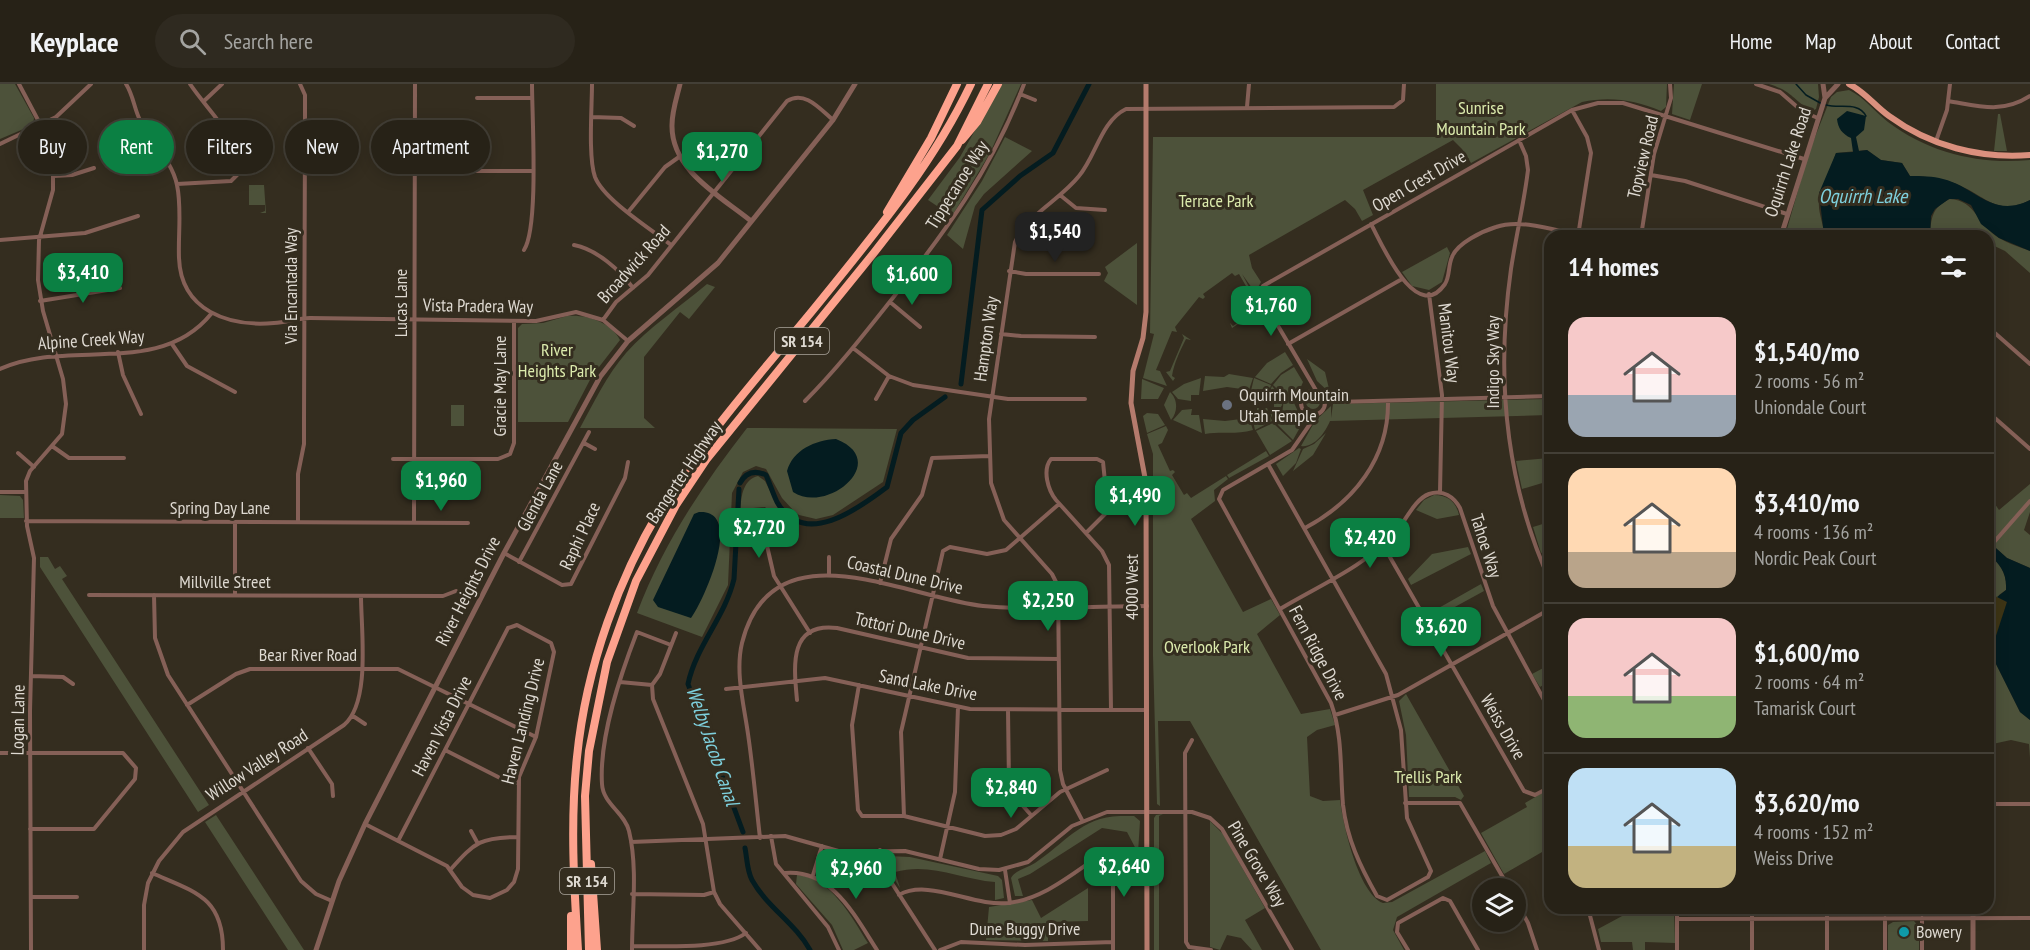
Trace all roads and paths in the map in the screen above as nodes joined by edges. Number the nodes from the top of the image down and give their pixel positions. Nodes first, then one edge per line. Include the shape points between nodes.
1 (19, 84) edge
2 (91, 84) edge
3 (126, 84) edge
4 (190, 84) edge
5 (222, 84) edge
6 (300, 84) edge
7 (415, 84) edge
8 (532, 84) edge
9 (592, 84) edge
10 (680, 84) edge
11 (855, 84) edge
12 (957, 84) edge
13 (971, 84) edge
14 (988, 84) edge
15 (998, 84) edge
16 (1024, 84) edge
17 (1146, 84) edge
18 (1249, 84) edge
19 (1404, 84) edge
20 (1670, 84) edge
21 (1756, 84) edge
22 (1823, 84) edge
23 (1838, 84) edge
24 (1849, 84) edge
25 (1950, 84) edge
26 (1020, 94) junction
27 (2030, 96) edge
28 (477, 98) dead end
29 (532, 98) junction
30 (1825, 98) junction
31 (1035, 100) dead end
32 (204, 101) junction
33 (1948, 101) junction
34 (1145, 107) junction
35 (1247, 107) junction
36 (1572, 110) junction
37 (1819, 115) junction
38 (1666, 116) junction
39 (592, 117) junction
40 (38, 120) edge
41 (49, 120) edge
42 (415, 120) edge
43 (833, 120) junction
44 (634, 126) dead end
45 (18, 136) edge
46 (1519, 140) junction
47 (1935, 142) junction
48 (0, 144) edge
49 (957, 146) junction
50 (2030, 155) edge
51 (679, 157) junction
52 (1804, 159) junction
53 (94, 168) dead end
54 (490, 171) edge
55 (532, 171) junction
56 (415, 174) edge
57 (1651, 175) junction
58 (54, 176) joint
59 (177, 184) junction
60 (715, 192) junction
61 (1060, 195) junction
62 (1105, 210) dead end
63 (629, 211) junction
64 (1787, 214) junction
65 (138, 216) dead end
66 (752, 221) junction
67 (1371, 224) junction
68 (1519, 225) junction
69 (1550, 230) edge
70 (1581, 230) edge
71 (1642, 230) edge
72 (1782, 230) edge
73 (877, 231) junction
74 (40, 235) junction
75 (0, 240) edge
76 (574, 245) dead end
77 (671, 245) junction
78 (524, 250) dead end
79 (925, 258) junction
80 (935, 266) dead end
81 (1009, 271) junction
82 (1099, 274) dead end
83 (1402, 279) junction
84 (120, 288) dead end
85 (633, 288) junction
86 (1429, 294) junction
87 (40, 302) junction
88 (890, 302) junction
89 (211, 314) junction
90 (304, 318) junction
91 (415, 318) junction
92 (603, 320) junction
93 (514, 321) junction
94 (920, 327) dead end
95 (1994, 332) edge
96 (1000, 334) junction
97 (1095, 337) dead end
98 (628, 341) junction
99 (172, 344) junction
100 (1288, 344) junction
101 (853, 348) junction
102 (118, 352) junction
103 (56, 356) junction
104 (2030, 364) edge
105 (0, 369) edge
106 (889, 376) junction
107 (1309, 381) junction
108 (235, 392) dead end
109 (1317, 392) junction
110 (1305, 394) junction
111 (992, 396) junction
112 (1544, 396) edge
113 (1323, 397) junction
114 (1504, 397) junction
115 (876, 399) dead end
116 (1085, 399) dead end
117 (1442, 399) junction
118 (1388, 400) junction
119 (805, 401) dead end
120 (1333, 402) junction
121 (1324, 407) junction
122 (1306, 412) junction
123 (141, 414) dead end
124 (1317, 414) junction
125 (1994, 417) edge
126 (1309, 424) junction
127 (589, 432) dead end
128 (584, 443) junction
129 (52, 446) junction
130 (595, 449) dead end
131 (2030, 449) edge
132 (18, 453) dead end
133 (989, 456) junction
134 (124, 458) dead end
135 (393, 459) dead end
136 (414, 459) junction
137 (628, 462) dead end
138 (1268, 464) junction
139 (34, 467) junction
140 (0, 492) edge
141 (26, 492) junction
142 (1440, 492) junction
143 (2030, 501) edge
144 (1059, 504) junction
145 (761, 520) dead end
146 (26, 521) junction
147 (235, 522) junction
148 (298, 522) junction
149 (414, 522) junction
150 (468, 523) dead end
151 (1305, 528) junction
152 (1086, 533) junction
153 (1020, 540) junction
154 (1994, 542) edge
155 (1383, 544) junction
156 (504, 553) junction
157 (829, 557) dead end
158 (519, 562) junction
159 (1544, 566) edge
160 (829, 573) junction
161 (1333, 578) junction
162 (880, 583) junction
163 (780, 588) junction
164 (456, 591) dead end
165 (89, 595) dead end
166 (154, 595) junction
167 (235, 595) junction
168 (932, 595) junction
169 (361, 596) junction
170 (1059, 606) junction
171 (1111, 606) junction
172 (1147, 606) junction
173 (1280, 609) junction
174 (1544, 612) edge
175 (512, 626) joint
176 (676, 633) dead end
177 (810, 633) junction
178 (1506, 633) junction
179 (671, 645) junction
180 (920, 647) junction
181 (1059, 659) junction
182 (1452, 664) junction
183 (361, 669) junction
184 (32, 676) junction
185 (795, 681) junction
186 (620, 682) junction
187 (73, 684) dead end
188 (652, 685) junction
189 (860, 685) junction
190 (436, 686) junction
191 (742, 687) junction
192 (726, 688) dead end
193 (909, 697) junction
194 (1394, 697) junction
195 (797, 700) dead end
196 (1544, 700) edge
197 (469, 703) junction
198 (187, 705) junction
199 (958, 707) junction
200 (1008, 710) junction
201 (1059, 710) junction
202 (1111, 710) junction
203 (1147, 710) junction
204 (1335, 715) junction
205 (353, 716) junction
206 (366, 724) dead end
207 (536, 737) junction
208 (1192, 740) dead end
209 (308, 748) junction
210 (445, 750) junction
211 (0, 753) edge
212 (30, 753) junction
213 (1107, 770) dead end
214 (518, 783) junction
215 (1066, 789) junction
216 (243, 790) junction
217 (1544, 790) edge
218 (333, 796) dead end
219 (1405, 803) junction
220 (1994, 804) edge
221 (2030, 804) edge
222 (1147, 811) junction
223 (1185, 811) junction
224 (585, 812) junction
225 (1031, 815) junction
226 (904, 816) junction
227 (1082, 820) junction
228 (365, 824) junction
229 (948, 826) junction
230 (30, 829) junction
231 (471, 831) dead end
232 (574, 836) junction
233 (771, 836) junction
234 (518, 837) junction
235 (760, 838) junction
236 (398, 841) junction
237 (705, 841) junction
238 (477, 842) junction
239 (631, 842) junction
240 (822, 846) junction
241 (880, 850) junction
242 (940, 860) junction
243 (451, 869) junction
244 (1005, 870) junction
245 (152, 873) junction
246 (785, 873) junction
247 (813, 875) junction
248 (1503, 878) edge
249 (714, 892) junction
250 (632, 894) junction
251 (899, 895) junction
252 (31, 897) junction
253 (77, 897) dead end
254 (332, 901) junction
255 (1010, 903) junction
256 (1590, 914) edge
257 (1677, 914) edge
258 (1752, 914) edge
259 (1827, 914) edge
260 (1973, 914) edge
261 (1885, 918) junction
262 (1922, 918) junction
263 (1973, 918) junction
264 (2030, 918) edge
265 (1526, 919) edge
266 (1677, 919) junction
267 (1752, 919) junction
268 (1827, 919) junction
269 (746, 933) junction
270 (1113, 942) junction
271 (632, 948) edge
272 (702, 948) edge
273 (31, 950) edge
274 (144, 950) edge
275 (223, 950) edge
276 (316, 950) edge
277 (571, 950) edge
278 (578, 950) edge
279 (589, 950) edge
280 (597, 950) edge
281 (760, 950) edge
282 (839, 950) edge
283 (877, 950) edge
284 (935, 950) edge
285 (940, 950) edge
286 (1113, 950) edge
287 (1147, 950) edge
288 (1211, 950) edge
289 (1292, 950) edge
290 (1408, 950) edge
291 (1478, 950) edge
292 (1537, 950) edge
293 (1599, 950) edge
294 (1677, 950) edge
295 (1752, 950) edge
296 (1827, 950) edge
297 (1885, 950) edge
298 (1922, 950) edge
299 (1973, 950) edge

1 - 40 street
2 - 41 street
3 - 59 street via 139,118 172,169
4 - 32 street
5 - 32 street
6 - 90 street, Via Encantada Way via 305,121
7 - 42 street, Lucas Lane
8 - 29 street
9 - 39 street
10 - 51 street via 672,127
11 - 43 street, River Heights Drive
12 - 73 highway
13 - 73 highway, Bangerter Highway / SR 154 via 926,165
14 - 49 highway, Bangerter Highway / SR 154
15 - 49 highway via 969,134
16 - 26 street, Tippecanoe Way
17 - 34 main road, 4000 West
18 - 35 street
19 - 35 street, Hampton Way via 1401,104 1394,107
20 - 38 street, Topview Road
21 - 37 street via 1785,94 1803,112
22 - 30 street, Oquirrh Lake Road
23 - 30 street, Oquirrh Lake Road
24 - 47 main road via 1900,124
25 - 33 street
26 - 31 street
26 - 79 street, Tippecanoe Way via 980,179
27 - 33 street via 1999,108
28 - 29 street
29 - 55 street
30 - 37 street, Oquirrh Lake Road
32 - 59 street via 232,141 238,164 236,179
33 - 47 street
34 - 35 street, Hampton Way
34 - 61 street, Hampton Way via 1126,109 1116,115 1086,167
34 - 172 main road, 4000 West via 1146,312 1131,403 1146,475
36 - 38 street, Open Crest Drive via 1611,102
36 - 46 street, Open Crest Drive
36 - 70 street via 1591,153
37 - 52 street, Oquirrh Lake Road
38 - 52 street, Open Crest Drive
38 - 57 street, Topview Road
39 - 44 street via 621,117
39 - 63 street via 595,177 605,192
43 - 60 street, Broadwick Road via 806,98 792,98
43 - 66 street, River Heights Drive
45 - 48 street
46 - 67 street, Open Crest Drive
46 - 68 street, Indigo Sky Way via 1528,165
47 - 50 main road via 1980,154
49 - 224 highway, Bangerter Highway / SR 154 via 706,460 655,542 620,621 600,689 588,758
51 - 60 street via 690,172
51 - 63 street via 665,167
52 - 64 street, Oquirrh Lake Road
53 - 58 street
54 - 55 street
55 - 78 street via 529,240
56 - 91 street, Lucas Lane
57 - 64 street via 1685,181
57 - 71 street, Topview Road
58 - 74 street
59 - 89 street via 181,275 194,298
60 - 66 street
60 - 77 street, Broadwick Road
61 - 62 street via 1076,208
61 - 81 street, Hampton Way via 1021,231
63 - 77 street
64 - 72 street, Oquirrh Lake Road
65 - 74 street via 96,231
66 - 98 street, River Heights Drive via 707,275
67 - 83 street, Manitou Way
67 - 100 street, Open Crest Drive via 1260,290
68 - 69 street
68 - 86 street via 1494,227 1460,246 1452,256 1444,285
68 - 114 street, Indigo Sky Way via 1504,328
73 - 232 highway, Bangerter Highway / SR 154 via 702,447 667,498 638,551 613,609 587,699 576,765
74 - 75 street
74 - 87 street
76 - 85 street via 589,249
77 - 85 street, Broadwick Road
79 - 80 street
79 - 88 street, Tippecanoe Way
81 - 82 street
81 - 96 street, Hampton Way
83 - 86 street, Manitou Way via 1413,291
83 - 100 street
84 - 87 street
85 - 92 street, Broadwick Road
86 - 117 street, Manitou Way
87 - 103 street
88 - 94 street
88 - 101 street, Tippecanoe Way
89 - 90 street, Vista Pradera Way via 242,323 273,324
89 - 99 street, Alpine Creek Way via 197,329
90 - 91 street, Vista Pradera Way
90 - 148 street, Via Encantada Way via 304,444 298,470
91 - 93 street, Vista Pradera Way
91 - 136 street, Lucas Lane
92 - 93 street, Vista Pradera Way via 571,312 539,321
92 - 98 street, Vista Pradera Way
93 - 136 street, Gracie May Lane via 512,452 501,459
95 - 104 street
96 - 97 street
96 - 111 street, Hampton Way
98 - 156 street, River Heights Drive via 593,389
99 - 102 street, Alpine Creek Way
99 - 108 street via 187,366
100 - 107 street
101 - 106 street
101 - 119 street, Tippecanoe Way
102 - 103 street, Alpine Creek Way
102 - 123 street via 123,375
103 - 105 street, Alpine Creek Way via 30,358
103 - 129 street via 66,410 63,431
106 - 111 street via 920,387
106 - 115 street
107 - 109 street
107 - 110 street
109 - 110 street
109 - 113 street
110 - 122 street via 1301,403
111 - 116 street
111 - 133 street, Hampton Way
112 - 114 street
113 - 120 street
113 - 121 street
114 - 117 street
114 - 159 street, Indigo Sky Way via 1519,492
117 - 118 street
117 - 142 street, Manitou Way
118 - 120 street
118 - 151 street via 1383,438 1365,478 1343,504
120 - 121 street
121 - 124 street
122 - 124 street
122 - 126 street
124 - 126 street
125 - 131 street
126 - 138 street via 1295,447
127 - 128 street, Glenda Lane
128 - 130 street
128 - 158 street, Glenda Lane
129 - 134 street via 69,458
129 - 139 street
132 - 139 street
133 - 153 street, Hampton Way via 995,498
133 - 162 street via 932,458 922,495 891,539
135 - 136 street
136 - 149 street, Lucas Lane
137 - 158 street, Raphi Place via 625,478 571,584 562,585
138 - 151 street
138 - 173 street, Fern Ridge Drive via 1219,495
139 - 141 street, Logan Lane via 27,476
140 - 141 street
141 - 146 street, Logan Lane
142 - 155 street via 1420,500
142 - 178 street, Tahoe Way via 1460,508 1480,574
143 - 154 street
144 - 152 street
144 - 152 street via 1048,484 1049,460 1101,460 1108,508
144 - 153 street
145 - 163 street via 772,573
146 - 147 street, Spring Day Lane
146 - 184 street, Logan Lane via 34,558
147 - 148 street, Spring Day Lane
147 - 167 street
148 - 149 street, Spring Day Lane
149 - 150 street, Spring Day Lane
151 - 161 street
152 - 171 street via 1109,566
153 - 168 street via 991,554 945,548
153 - 170 street, Hampton Way via 1054,578
155 - 161 street via 1358,565
155 - 182 street, Weiss Drive
156 - 158 street, Raphi Place
156 - 190 street, River Heights Drive
157 - 160 street
160 - 162 street, Coastal Dune Drive
160 - 163 street, Coastal Dune Drive
161 - 173 street
161 - 194 street via 1379,660
162 - 168 street, Coastal Dune Drive
163 - 177 street
163 - 191 street, Coastal Dune Drive via 763,602 745,633 740,657
164 - 169 street, Millville Street via 443,596
165 - 166 street, Millville Street
166 - 167 street, Millville Street
166 - 198 street via 159,655
167 - 169 street, Millville Street
168 - 170 street, Coastal Dune Drive via 985,606
168 - 180 street
169 - 183 street
170 - 171 street, Coastal Dune Drive
170 - 181 street, Hampton Way
171 - 172 street, Coastal Dune Drive
171 - 202 street
172 - 203 main road, 4000 West
173 - 204 street, Fern Ridge Drive via 1323,684
174 - 178 street
175 - 197 street, Haven Vista Drive via 506,630
175 - 207 street, Haven Landing Drive via 519,626 554,647
176 - 179 street
177 - 180 street, Tottori Dune Drive via 837,628
177 - 185 street via 795,652
178 - 182 street
178 - 196 street, Tahoe Way
179 - 186 street via 637,633
179 - 188 street
180 - 181 street, Tottori Dune Drive via 973,658
180 - 193 street
181 - 201 street, Hampton Way
182 - 194 street
182 - 217 street, Weiss Drive via 1524,791 1536,795
183 - 190 street, Bear River Road via 404,671
183 - 198 street, Bear River Road via 250,669
183 - 205 street via 360,699
184 - 187 street via 63,677
184 - 212 street, Logan Lane
185 - 189 street, Sand Lake Drive via 830,679
185 - 191 street, Sand Lake Drive
185 - 195 street
186 - 188 street
186 - 239 street via 607,738 602,784 605,796 628,828
188 - 237 street via 654,701 702,821
189 - 193 street, Sand Lake Drive
189 - 226 street via 852,725 860,814
190 - 197 street, Bear River Road
190 - 228 street, River Heights Drive
191 - 192 street, Sand Lake Drive
191 - 235 street, Coastal Dune Drive
193 - 199 street, Sand Lake Drive
193 - 226 street via 900,737
194 - 204 street
194 - 219 street via 1402,738
197 - 207 street, Bear River Road
197 - 210 street, Haven Vista Drive
198 - 216 street
199 - 200 street, Sand Lake Drive
199 - 229 street via 955,792
200 - 201 street, Sand Lake Drive
200 - 225 street via 1009,784
201 - 202 street, Sand Lake Drive
201 - 215 street, Hampton Way via 1060,770
202 - 203 street, Sand Lake Drive
203 - 222 main road, 4000 West
204 - 219 street, Fern Ridge Drive via 1348,833 1356,859 1382,900 1428,878 1431,872 1410,829
205 - 206 street
205 - 209 street, Willow Valley Road
207 - 214 street, Haven Landing Drive
208 - 223 street via 1185,751
209 - 216 street, Willow Valley Road
209 - 218 street via 332,784
210 - 214 street via 508,782
210 - 236 street, Haven Vista Drive
211 - 212 street
212 - 230 street, Logan Lane
212 - 230 street via 126,754 135,766 136,777 94,829
213 - 215 street
214 - 234 street, Haven Landing Drive
215 - 225 street
215 - 227 street, Hampton Way
216 - 245 street, Willow Valley Road via 187,828
216 - 254 street via 304,884
219 - 248 street via 1460,803
220 - 221 street
222 - 223 street, Pine Grove Way
222 - 227 street, Pine Grove Way via 1113,811
222 - 287 main road, 4000 West
223 - 288 street via 1186,944
223 - 289 street, Pine Grove Way via 1206,816 1222,829
224 - 279 highway, Bangerter Highway / SR 154
224 - 280 highway
225 - 229 street via 1016,829 996,836
226 - 229 street
227 - 244 street via 1028,862
228 - 236 street
228 - 254 street, River Heights Drive
229 - 242 street
230 - 252 street, Logan Lane
231 - 238 street
232 - 277 highway
232 - 278 highway, Bangerter Highway / SR 154
233 - 235 street
233 - 240 street
233 - 246 street via 775,862
234 - 238 street
234 - 243 street via 517,875 510,888 499,895 486,898 469,893
235 - 237 street
236 - 243 street
237 - 239 street
237 - 249 street
238 - 243 street
239 - 250 street
240 - 241 street via 848,853
240 - 247 street
241 - 242 street via 905,851
241 - 251 street via 883,867
242 - 244 street
244 - 255 street
245 - 274 street, Willow Valley Road via 144,900
245 - 275 street via 210,904 221,922
246 - 247 street
246 - 282 street via 828,927
247 - 283 street via 850,909
249 - 250 street
249 - 269 street
250 - 271 street
251 - 255 street via 920,889 975,902
251 - 284 street
252 - 253 street
252 - 273 street, Logan Lane
254 - 276 street, River Heights Drive
255 - 270 street via 1042,893 1102,854 1110,854
256 - 293 street
257 - 266 street
258 - 267 street
259 - 268 street
260 - 263 street
261 - 262 street
261 - 268 street
261 - 297 street
262 - 263 street
262 - 298 street
263 - 264 street
263 - 299 street
265 - 292 street
266 - 267 street
266 - 294 street
267 - 268 street
267 - 295 street
268 - 296 street
269 - 272 street via 729,945
269 - 281 street
270 - 285 street, Dune Buggy Drive via 961,942
270 - 286 street
271 - 272 street
290 - 291 street via 1396,926 1439,898 1450,901

